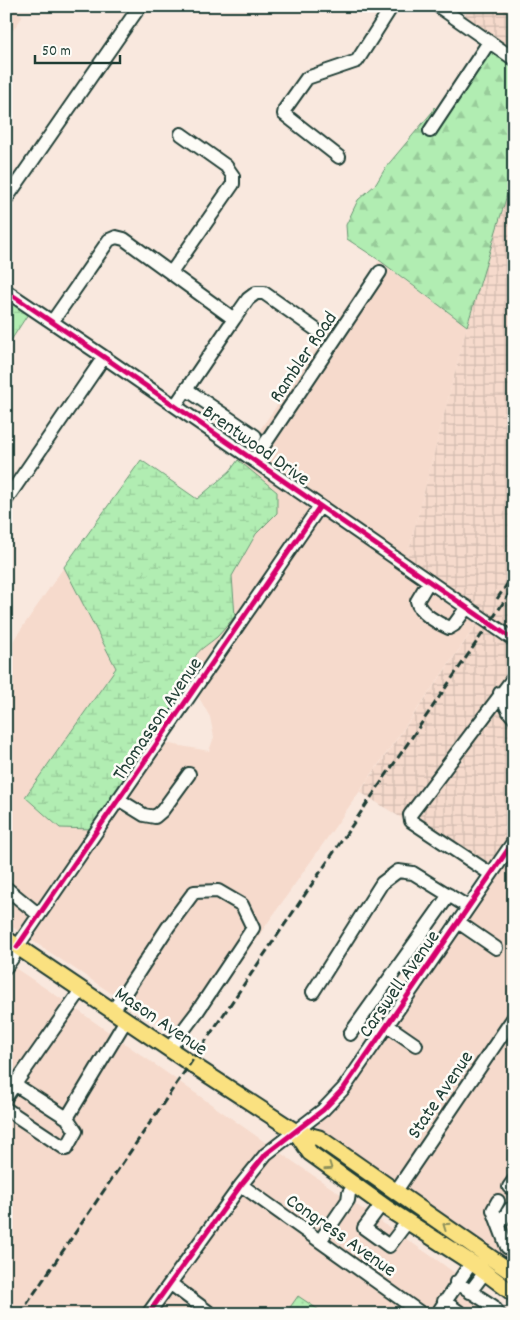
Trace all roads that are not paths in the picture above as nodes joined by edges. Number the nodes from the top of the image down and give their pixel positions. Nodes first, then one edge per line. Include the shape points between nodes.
1 (140, 6) edge
2 (392, 6) edge
3 (438, 6) edge
4 (489, 42) junction
5 (514, 60) edge
6 (430, 131) dead end
7 (181, 134) dead end
8 (339, 156) dead end
9 (6, 199) edge
10 (380, 272) dead end
11 (171, 273) junction
12 (6, 292) edge
13 (234, 320) junction
14 (52, 322) junction
15 (315, 329) dead end
16 (104, 356) junction
17 (186, 389) junction
18 (175, 406) junction
19 (255, 436) dead end
20 (254, 460) junction
21 (6, 500) edge
22 (320, 506) junction
23 (429, 581) junction
24 (467, 607) junction
25 (514, 640) edge
26 (514, 677) edge
27 (500, 693) junction
28 (514, 718) edge
29 (189, 774) dead end
30 (118, 799) junction
31 (514, 841) edge
32 (491, 874) junction
33 (6, 888) edge
34 (449, 895) junction
35 (468, 907) junction
36 (39, 915) junction
37 (458, 922) junction
38 (12, 943) edge
39 (496, 948) dead end
40 (6, 967) edge
41 (81, 990) junction
42 (313, 992) dead end
43 (113, 1012) junction
44 (514, 1018) edge
45 (126, 1020) junction
46 (387, 1025) junction
47 (350, 1034) dead end
48 (416, 1046) dead end
49 (169, 1049) junction
50 (16, 1085) junction
51 (6, 1097) edge
52 (6, 1109) edge
53 (66, 1118) junction
54 (296, 1132) junction
55 (241, 1185) junction
56 (355, 1185) junction
57 (396, 1191) junction
58 (498, 1201) dead end
59 (382, 1204) junction
60 (510, 1209) dead end
61 (408, 1221) junction
62 (499, 1225) junction
63 (320, 1241) junction
64 (512, 1245) edge
65 (471, 1262) junction
66 (497, 1262) junction
67 (485, 1272) junction
68 (514, 1274) edge
69 (456, 1282) junction
70 (171, 1284) junction
71 (470, 1292) junction
72 (514, 1294) edge
73 (444, 1301) junction
74 (148, 1314) edge
75 (211, 1314) edge
76 (422, 1314) edge
77 (436, 1314) edge
78 (462, 1314) edge
79 (499, 1314) edge

1 - 9 street
2 - 8 street via 357,61 307,78 285,109 284,114
3 - 4 street
4 - 5 street
4 - 6 street
7 - 11 street via 226,166 233,176 233,184
10 - 20 street, Rambler Road
11 - 13 street
11 - 14 street via 124,239 108,240
12 - 14 street, Brentwood Drive
13 - 15 street via 248,299 256,293 264,293
13 - 17 street
14 - 16 street, Brentwood Drive
16 - 18 street, Brentwood Drive
16 - 21 street
17 - 18 street
17 - 19 street
18 - 20 street, Brentwood Drive
20 - 22 street, Brentwood Drive
22 - 23 street, Brentwood Drive
22 - 30 street, Thomasson Avenue
23 - 24 street, Brentwood Drive
23 - 24 street via 417,601 425,613 449,628
24 - 25 street, Brentwood Drive
26 - 27 street
27 - 28 street
27 - 32 street via 410,815 411,821
29 - 30 street via 155,817
30 - 36 street, Thomasson Avenue
31 - 32 street, Carswell Avenue
32 - 35 street, Carswell Avenue
33 - 36 street
34 - 35 street
34 - 42 street via 413,872 398,870 382,883
34 - 47 street
35 - 37 street, Carswell Avenue
36 - 38 street, Thomasson Avenue
37 - 39 street
37 - 46 street, Carswell Avenue
38 - 40 street, Thomasson Avenue via 13,957
38 - 41 main road, Mason Avenue
41 - 43 main road, Mason Avenue
41 - 50 street
43 - 45 main road, Mason Avenue
43 - 49 street via 168,926 194,892 218,891 242,905 253,928
44 - 57 street, State Avenue
45 - 49 main road, Mason Avenue
45 - 53 street
46 - 48 street
46 - 54 street, Carswell Avenue via 344,1088
49 - 54 main road, Mason Avenue
50 - 51 street
50 - 53 street
52 - 53 street via 66,1149 76,1131
54 - 55 street, Carswell Avenue via 266,1154
54 -> 56 main road, Mason Avenue via 310,1153
54 - 57 main road, Mason Avenue via 320,1138
55 - 63 street, Congress Avenue
55 - 70 street, Carswell Avenue
56 - 59 main road, Mason Avenue
56 - 63 street
66 -> 57 main road, Mason Avenue
58 - 62 street via 492,1210
59 - 61 main road, Mason Avenue
59 - 61 street via 364,1228 389,1246
60 - 62 street
61 - 65 main road, Mason Avenue
62 - 64 street
63 - 76 street, Congress Avenue
64 - 66 street
65 - 67 main road, Mason Avenue
65 - 69 street
66 - 68 main road, Mason Avenue
67 - 71 street
67 - 72 main road, Mason Avenue
69 - 71 street
69 - 73 street
70 - 74 street, Carswell Avenue
70 - 75 street
71 - 79 street via 493,1306
73 - 77 street
73 - 78 street

